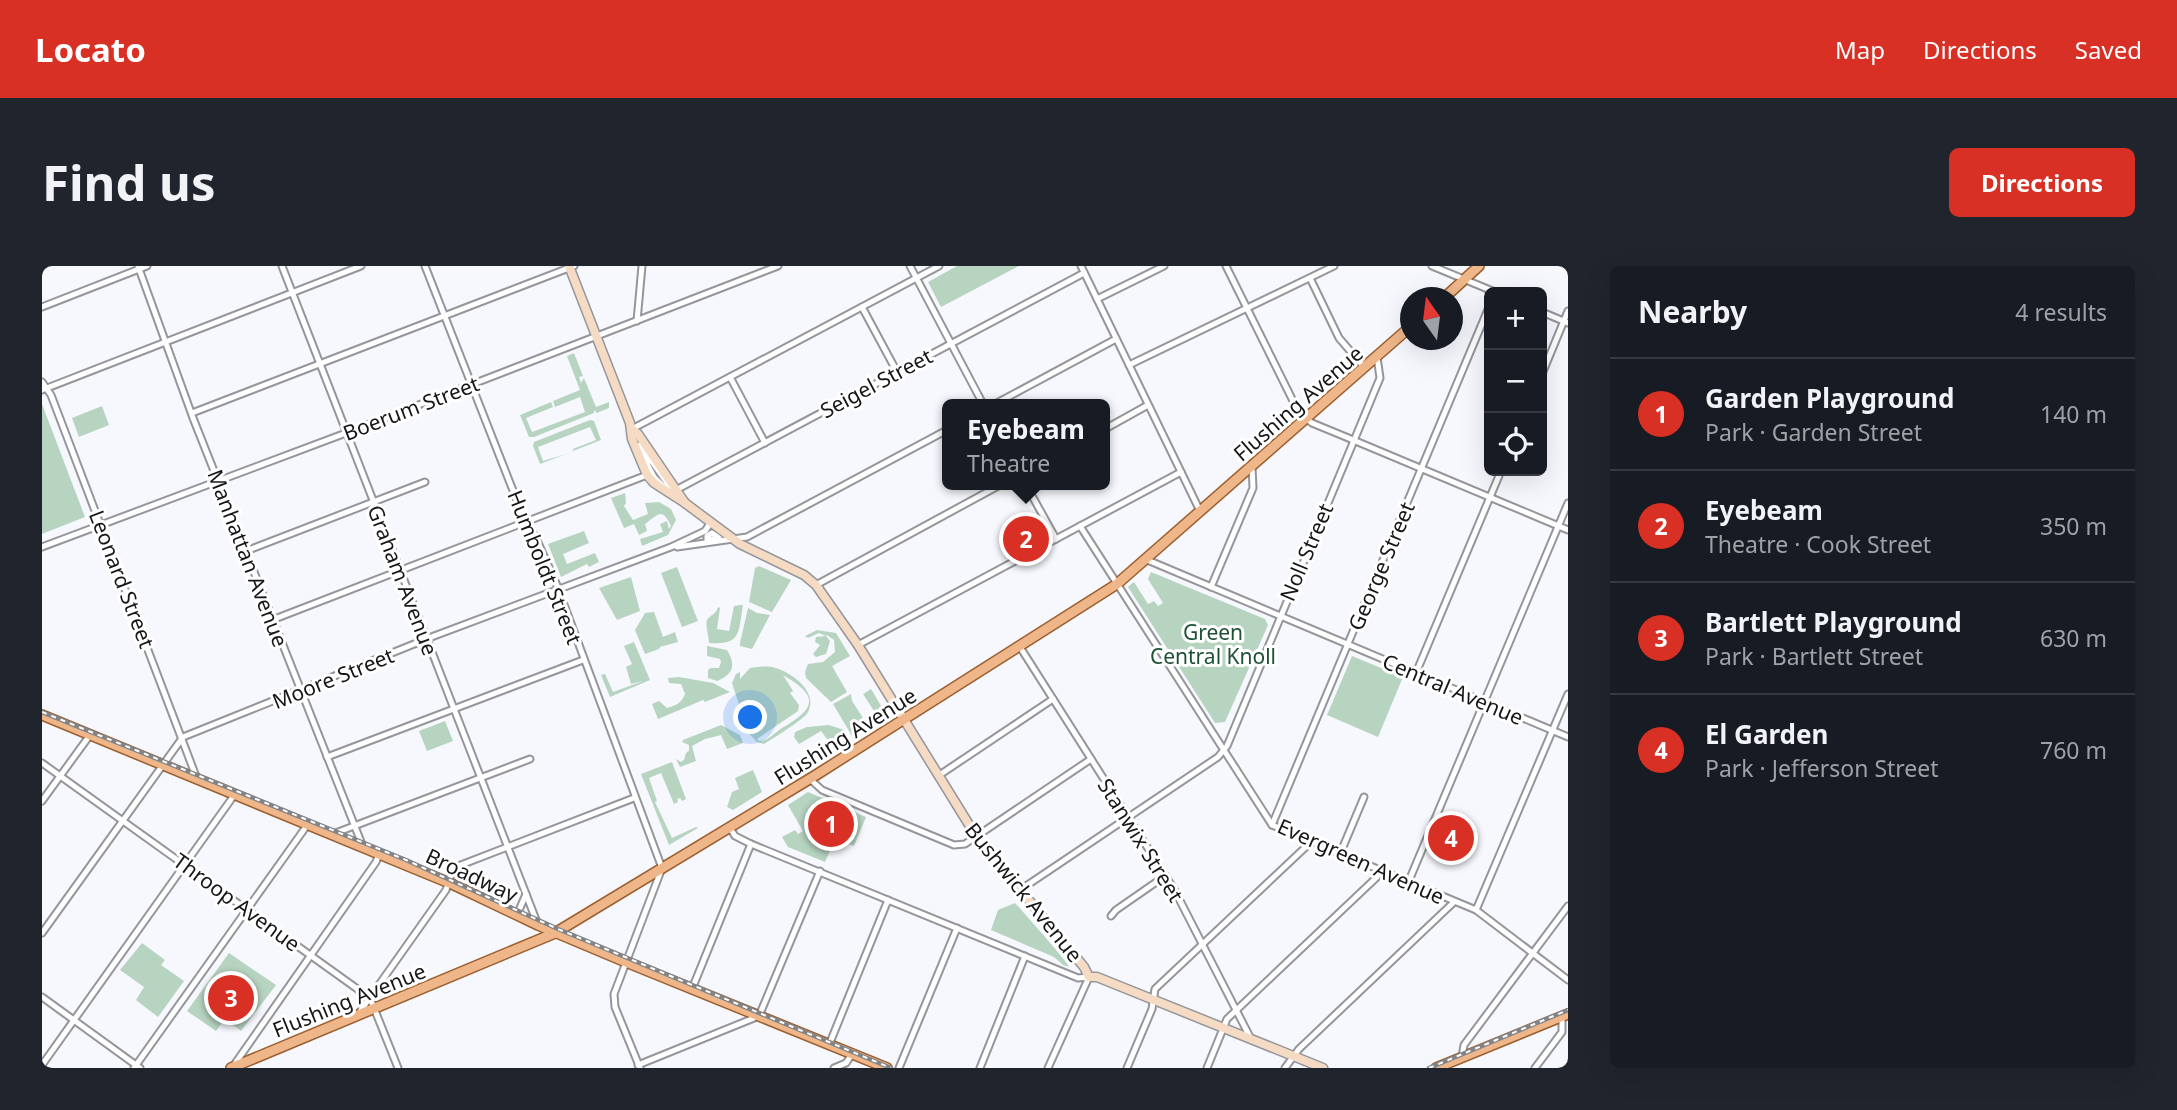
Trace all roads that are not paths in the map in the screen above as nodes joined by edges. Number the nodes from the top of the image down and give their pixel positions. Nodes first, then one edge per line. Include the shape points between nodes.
1 (147, 266) edge
2 (282, 266) edge
3 (360, 266) edge
4 (425, 266) edge
5 (642, 266) edge
6 (778, 266) edge
7 (910, 266) edge
8 (939, 266) edge
9 (1081, 266) edge
10 (1164, 266) edge
11 (1226, 266) edge
12 (1334, 266) edge
13 (1432, 266) edge
14 (1479, 266) edge
15 (139, 267) edge
16 (571, 267) edge
17 (1084, 273) junction
18 (916, 278) junction
19 (1310, 278) junction
20 (1464, 280) junction
21 (1456, 287) edge
22 (1484, 288) edge
23 (292, 292) junction
24 (1097, 299) junction
25 (42, 307) edge
26 (862, 307) junction
27 (1247, 308) junction
28 (1568, 311) edge
29 (1547, 314) edge
30 (444, 316) junction
31 (1484, 319) edge
32 (637, 321) junction
33 (1566, 323) edge
34 (1400, 336) edge
35 (596, 337) junction
36 (1116, 339) junction
37 (166, 342) junction
38 (951, 343) junction
39 (1377, 357) junction
40 (1547, 363) edge
41 (319, 364) junction
42 (1129, 365) junction
43 (1364, 367) junction
44 (897, 372) junction
45 (1279, 375) junction
46 (730, 377) junction
47 (1273, 378) dead end
48 (42, 382) edge
49 (471, 385) junction
50 (44, 389) edge
51 (980, 399) edge
52 (1004, 399) edge
53 (1149, 405) junction
54 (192, 413) junction
55 (1306, 418) junction
56 (1110, 426) edge
57 (1169, 428) dead end
58 (632, 429) junction
59 (1161, 432) junction
60 (346, 433) junction
61 (942, 433) edge
62 (1354, 440) junction
63 (765, 443) junction
64 (640, 446) joint
65 (1252, 467) junction
66 (1422, 469) junction
67 (1181, 472) junction
68 (647, 475) junction
69 (1499, 476) edge
70 (219, 481) junction
71 (425, 482) dead end
72 (991, 490) edge
73 (1030, 490) edge
74 (672, 492) junction
75 (1490, 497) junction
76 (373, 502) junction
77 (1568, 503) edge
78 (1200, 511) junction
79 (526, 522) junction
80 (711, 522) junction
81 (101, 525) junction
82 (1080, 526) junction
83 (1558, 526) junction
84 (1568, 530) edge
85 (733, 539) junction
86 (1056, 539) junction
87 (42, 547) edge
88 (671, 547) junction
89 (246, 551) junction
90 (1145, 559) junction
91 (400, 571) junction
92 (1117, 584) junction
93 (816, 585) junction
94 (1212, 587) junction
95 (558, 590) junction
96 (1279, 616) junction
97 (272, 620) junction
98 (426, 640) junction
99 (1348, 644) junction
100 (858, 645) junction
101 (1020, 647) junction
102 (583, 660) junction
103 (1416, 673) junction
104 (301, 691) junction
105 (1568, 694) edge
106 (1053, 699) junction
107 (1484, 702) junction
108 (453, 709) junction
109 (42, 715) edge
110 (904, 719) junction
111 (1553, 730) junction
112 (90, 734) junction
113 (183, 737) junction
114 (1568, 737) edge
115 (1222, 751) junction
116 (327, 757) junction
117 (530, 759) dead end
118 (1091, 759) junction
119 (42, 763) edge
120 (163, 765) junction
121 (60, 776) junction
122 (938, 776) junction
123 (480, 778) junction
124 (197, 779) junction
125 (810, 779) junction
126 (235, 794) junction
127 (1364, 797) dead end
128 (634, 798) junction
129 (42, 801) edge
130 (1128, 817) junction
131 (123, 821) junction
132 (308, 824) junction
133 (1272, 825) junction
134 (355, 826) junction
135 (730, 828) junction
136 (332, 834) junction
137 (976, 836) junction
138 (1311, 842) junction
139 (751, 844) junction
140 (363, 847) junction
141 (507, 847) junction
142 (379, 853) junction
143 (1340, 854) junction
144 (185, 865) junction
145 (662, 869) junction
146 (1380, 871) junction
147 (820, 872) junction
148 (1165, 876) junction
149 (448, 883) junction
150 (1408, 883) junction
151 (1020, 890) junction
152 (526, 894) junction
153 (888, 900) junction
154 (1454, 902) junction
155 (1568, 906) edge
156 (247, 910) junction
157 (1476, 910) junction
158 (517, 915) junction
159 (1111, 916) dead end
160 (538, 925) junction
161 (957, 928) junction
162 (42, 933) edge
163 (555, 933) junction
164 (1202, 944) junction
165 (1533, 953) junction
166 (310, 955) junction
167 (1025, 956) junction
168 (626, 962) junction
169 (1089, 977) junction
170 (1568, 980) edge
171 (692, 989) junction
172 (42, 997) edge
173 (370, 998) junction
174 (1153, 999) junction
175 (374, 1009) junction
176 (1236, 1010) junction
177 (1565, 1015) edge
178 (358, 1016) junction
179 (759, 1016) junction
180 (74, 1020) junction
181 (1224, 1028) junction
182 (1251, 1039) junction
183 (829, 1045) junction
184 (852, 1054) junction
185 (1293, 1056) junction
186 (1462, 1057) junction
187 (42, 1065) edge
188 (1448, 1065) edge
189 (639, 1066) edge
190 (137, 1067) edge
191 (232, 1068) edge
192 (398, 1068) edge
193 (834, 1068) edge
194 (887, 1068) edge
195 (900, 1068) edge
196 (980, 1068) edge
197 (1048, 1068) edge
198 (1127, 1068) edge
199 (1207, 1068) edge
200 (1285, 1068) edge
201 (1323, 1068) edge
202 (1436, 1068) edge
203 (1535, 1068) edge

1 - 15 street
2 - 23 street, Graham Avenue
3 - 23 street
4 - 30 street, Humboldt Street
5 - 32 street
6 - 32 street, Boerum Street
7 - 18 street
8 - 18 street
9 - 17 street
10 - 24 street
11 - 27 street
12 - 19 street
13 - 20 street
14 - 20 main road
15 - 25 street
15 - 37 street, Manhattan Avenue
16 - 30 street
16 - 35 main road, Bushwick Avenue
17 - 24 street
17 - 38 street, Seigel Street
18 - 26 street
18 - 38 street
19 - 27 street
19 - 43 street via 1339,338
20 - 21 main road
20 - 22 street
23 - 37 street
23 - 41 street, Graham Avenue
24 - 36 street
26 - 44 street
26 - 46 street
27 - 42 street
27 - 45 street
28 - 33 street
29 - 33 street
30 - 41 street
30 - 49 street, Humboldt Street
31 - 66 street, George Street
32 - 35 street, Boerum Street
33 - 40 street
34 - 39 main road, Flushing Avenue
35 - 49 street, Boerum Street
35 - 58 main road, Bushwick Avenue
36 - 42 street
36 - 52 street
37 - 50 street
37 - 54 street, Manhattan Avenue
38 - 44 street, Seigel Street
38 - 51 street
39 - 43 main road, Flushing Avenue
39 - 62 street, Noll Street via 1380,378
41 - 54 street
41 - 60 street, Graham Avenue
42 - 53 street
43 - 55 main road, Flushing Avenue
44 - 63 street, Seigel Street
45 - 47 street
45 - 55 street via 1298,413
46 - 58 street
46 - 63 street
48 - 50 street, Leonard Street
49 - 60 street, Boerum Street
49 - 79 street, Humboldt Street
50 - 81 street, Leonard Street via 51,395
53 - 56 street
53 - 59 street
54 - 70 street, Manhattan Avenue
55 - 62 street
55 - 65 main road, Flushing Avenue
57 - 59 street
58 - 68 main road, Bushwick Avenue
58 - 74 main road, Bushwick Avenue
59 - 67 street
60 - 70 street, Boerum Street
60 - 76 street, Graham Avenue
61 - 85 street, Moore Street via 747,537
62 - 66 street
62 - 96 street, Noll Street
63 - 74 street, Seigel Street
64 - 64 street via 654,477 670,488
65 - 78 main road, Flushing Avenue
65 - 94 street via 1253,488
66 - 75 street
66 - 99 street, George Street
67 - 78 street
67 - 82 street
68 - 74 main road, Bushwick Avenue via 654,484
68 - 79 street
69 - 75 street
70 - 81 street, Boerum Street
70 - 89 street, Manhattan Avenue
71 - 76 street
72 - 93 street
73 - 86 street
74 - 80 main road, Bushwick Avenue
75 - 83 street
75 - 103 street
76 - 89 street
76 - 91 street, Graham Avenue
77 - 83 street
78 - 90 main road, Flushing Avenue
79 - 91 street
79 - 95 street, Humboldt Street
80 - 85 main road, Bushwick Avenue
80 - 88 street, Moore Street via 705,531
81 - 87 street, Boerum Street
81 - 113 street, Leonard Street
82 - 86 street
82 - 92 street, Evergreen Avenue
83 - 84 street
83 - 107 street
85 - 88 street, Moore Street
85 - 93 main road, Bushwick Avenue
86 - 100 street
88 - 95 street, Moore Street
89 - 97 street, Manhattan Avenue
90 - 92 main road, Flushing Avenue
90 - 94 street, Central Avenue
91 - 97 street
91 - 98 street, Graham Avenue
92 - 101 main road, Flushing Avenue
92 - 115 street, Evergreen Avenue
93 - 100 main road, Bushwick Avenue
94 - 96 street, Central Avenue
95 - 98 street, Moore Street
95 - 102 street, Humboldt Street
96 - 99 street, Central Avenue
96 - 115 street, Noll Street
97 - 104 street, Manhattan Avenue
98 - 104 street, Moore Street
98 - 108 street, Graham Avenue
99 - 103 street, Central Avenue
99 - 133 street, George Street
100 - 110 main road, Bushwick Avenue
101 - 106 street, Stanwix Street
101 - 110 main road, Flushing Avenue
102 - 108 street
102 - 128 street, Humboldt Street
103 - 107 street, Central Avenue
104 - 113 street, Moore Street
104 - 116 street, Manhattan Avenue
105 - 111 street
106 - 118 street, Stanwix Street
106 - 122 street
107 - 111 street, Central Avenue
107 - 150 street
108 - 116 street
108 - 123 street, Graham Avenue
109 - 112 main road, Broadway
110 - 122 main road, Bushwick Avenue
110 - 125 main road, Flushing Avenue
111 - 114 street, Central Avenue
111 - 157 street
112 - 120 main road, Broadway
112 - 121 street
113 - 120 street
113 - 124 street, Leonard Street
115 - 130 street, Noll Street
115 - 133 street, Evergreen Avenue
116 - 134 street, Manhattan Avenue
117 - 123 street
118 - 130 street, Stanwix Street
118 - 137 street
119 - 121 street, Throop Avenue
120 - 124 main road, Broadway
120 - 131 street
121 - 129 street
121 - 131 street, Throop Avenue
122 - 137 main road, Bushwick Avenue
123 - 134 street
123 - 141 street, Graham Avenue
124 - 126 main road, Broadway
125 - 135 main road, Flushing Avenue
125 - 137 street via 821,790 954,845
126 - 132 main road, Broadway
126 - 144 street
127 - 143 street
128 - 141 street
128 - 145 street, Humboldt Street
130 - 148 street, Stanwix Street
130 - 151 street, Noll Street
131 - 144 street, Throop Avenue
131 - 162 street
132 - 136 main road, Broadway
132 - 156 street
133 - 138 street, Evergreen Avenue
134 - 136 street
134 - 140 street, Manhattan Avenue
135 - 139 street
135 - 145 main road, Flushing Avenue
136 - 140 main road, Broadway
137 - 151 main road, Bushwick Avenue
138 - 143 street, Evergreen Avenue
138 - 164 street
139 - 147 street
139 - 171 street
140 - 142 main road, Broadway
141 - 149 street via 453,868
141 - 152 street, Graham Avenue
142 - 149 main road, Broadway
142 - 166 street
143 - 146 street, Evergreen Avenue
144 - 156 street, Throop Avenue
144 - 180 street
145 - 163 main road, Flushing Avenue
145 - 168 street
146 - 150 street, Evergreen Avenue
146 - 176 street
147 - 153 street
147 - 179 street
148 - 159 street
148 - 164 street, Stanwix Street
149 - 158 main road, Broadway
149 - 173 street
150 - 154 street, Evergreen Avenue
151 - 169 main road, Bushwick Avenue
152 - 158 street
152 - 160 street, Graham Avenue
153 - 161 street
153 - 183 street
154 - 157 street, Evergreen Avenue
154 - 185 street
155 - 165 street
156 - 166 street, Throop Avenue
156 - 190 street
157 - 165 street, Evergreen Avenue
158 - 160 main road, Broadway
160 - 163 main road, Broadway
161 - 167 street
161 - 195 street
163 - 168 main road, Broadway
163 - 175 main road, Flushing Avenue
164 - 174 street via 1155,989
164 - 176 street, Stanwix Street
165 - 170 street, Evergreen Avenue
165 - 186 street via 1464,1045
166 - 173 street, Throop Avenue
166 - 191 street
167 - 169 street via 1078,978
167 - 196 street
168 - 171 main road, Broadway
168 - 189 street via 613,1001
169 - 174 main road, Bushwick Avenue
169 - 197 street
171 - 179 main road, Broadway
172 - 180 street
173 - 175 street
173 - 178 street
174 - 181 main road, Bushwick Avenue
174 - 198 street
175 - 178 main road, Flushing Avenue
175 - 192 street
176 - 181 street
176 - 182 street, Stanwix Street
177 - 186 main road
177 - 203 street via 1562,1032
178 - 191 main road, Flushing Avenue
179 - 183 main road, Broadway
179 - 189 street
180 - 187 street
180 - 190 street
181 - 182 main road, Bushwick Avenue
181 - 199 street
182 - 185 main road, Bushwick Avenue
183 - 184 main road, Broadway
184 - 193 street
184 - 194 main road, Broadway
185 - 200 street
185 - 201 main road, Bushwick Avenue
186 - 188 main road
188 - 202 main road

